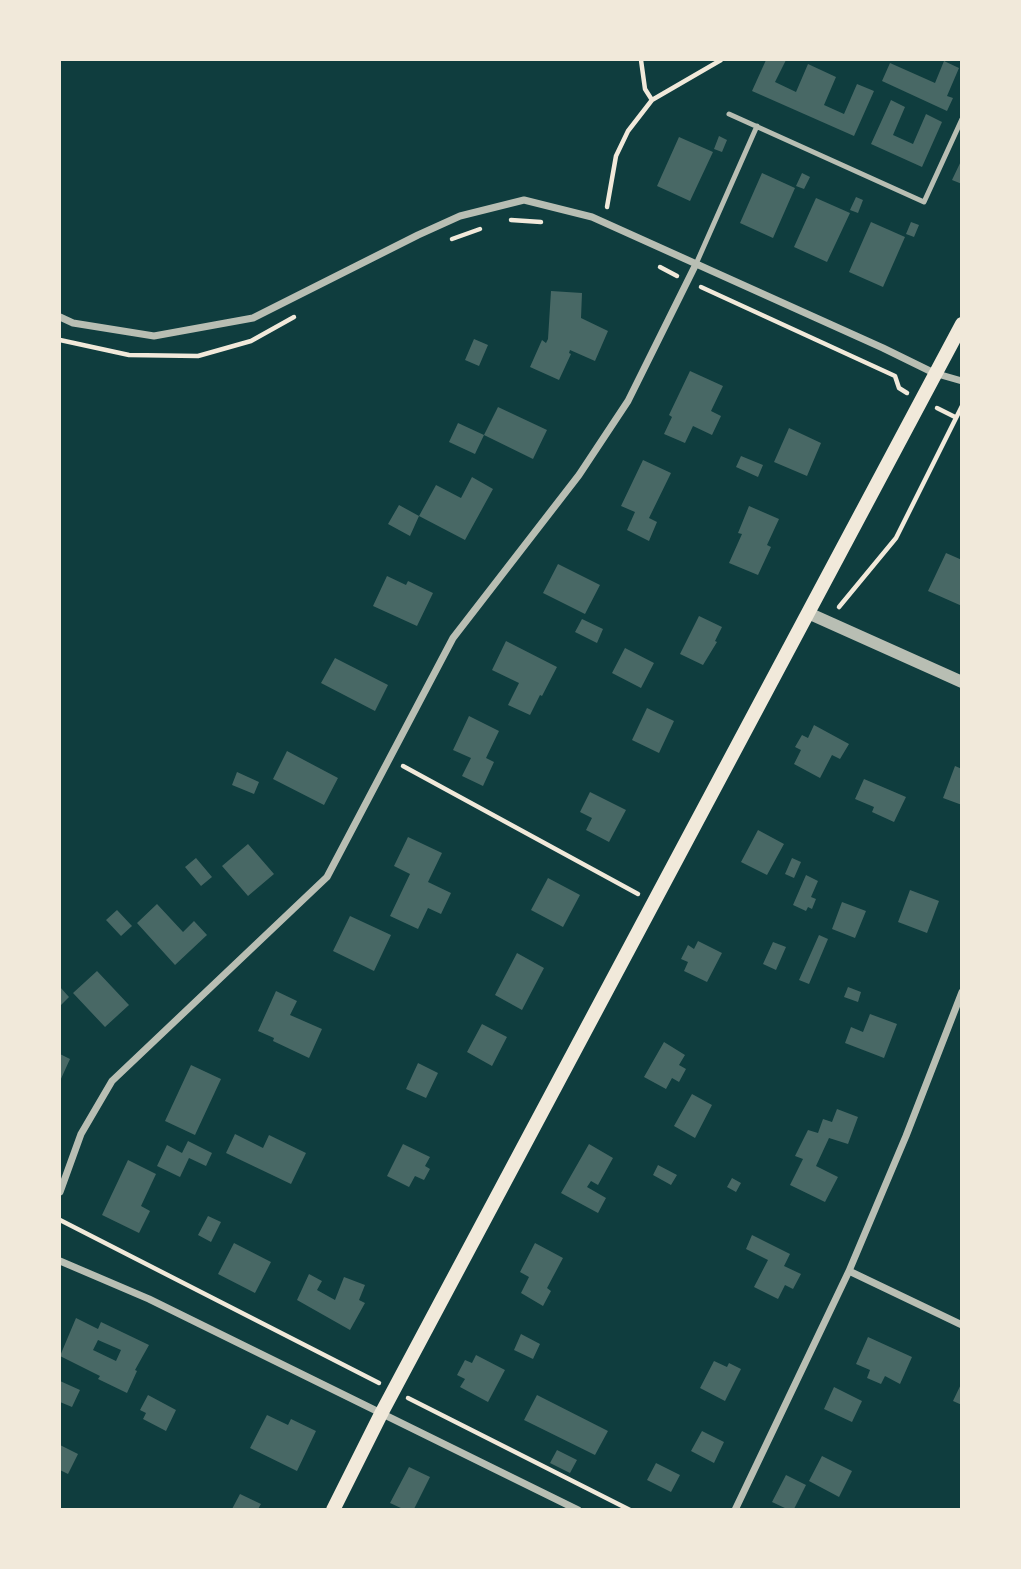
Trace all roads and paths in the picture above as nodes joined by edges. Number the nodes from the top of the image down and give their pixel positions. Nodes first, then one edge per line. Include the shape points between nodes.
1 (641, 60) edge
2 (721, 60) edge
3 (652, 100) junction
4 (729, 114) dead end
5 (961, 119) edge
6 (757, 126) junction
7 (506, 219) dead end
8 (544, 222) dead end
9 (604, 223) junction
10 (481, 229) dead end
11 (443, 242) dead end
12 (696, 264) junction
13 (656, 265) dead end
14 (689, 281) junction
15 (299, 314) dead end
16 (60, 317) edge
17 (961, 324) edge
18 (60, 340) edge
19 (934, 373) junction
20 (961, 381) edge
21 (899, 388) dead end
22 (961, 406) edge
23 (808, 613) junction
24 (827, 622) junction
25 (961, 682) edge
26 (390, 759) junction
27 (654, 903) junction
28 (961, 992) edge
29 (60, 1192) edge
30 (60, 1220) edge
31 (60, 1261) edge
32 (849, 1271) junction
33 (961, 1325) edge
34 (393, 1391) junction
35 (382, 1412) junction
36 (333, 1510) edge
37 (578, 1510) edge
38 (629, 1510) edge
39 (735, 1510) edge

1 - 3 path via 645,89
2 - 3 path
3 - 9 path via 616,156
4 - 6 lane
5 - 6 lane via 924,202
6 - 12 lane
7 - 8 path
9 - 12 street
9 - 16 street via 524,200 460,216 253,318 154,336
10 - 11 path
12 - 14 street
12 - 19 street
13 - 14 path
14 - 21 path via 895,376
14 - 26 street via 628,401 579,474 453,638
15 - 18 path via 251,341 198,356 129,355
17 - 19 main road
19 - 20 street
19 - 23 main road
22 - 24 path via 896,538
23 - 24 street
23 - 27 main road
24 - 25 street
26 - 27 path
26 - 29 street via 327,877 112,1081 81,1134
27 - 34 main road
28 - 32 street
30 - 34 path
31 - 35 street
32 - 33 street
32 - 39 street
34 - 35 main road
34 - 38 path
35 - 36 main road
35 - 37 street

